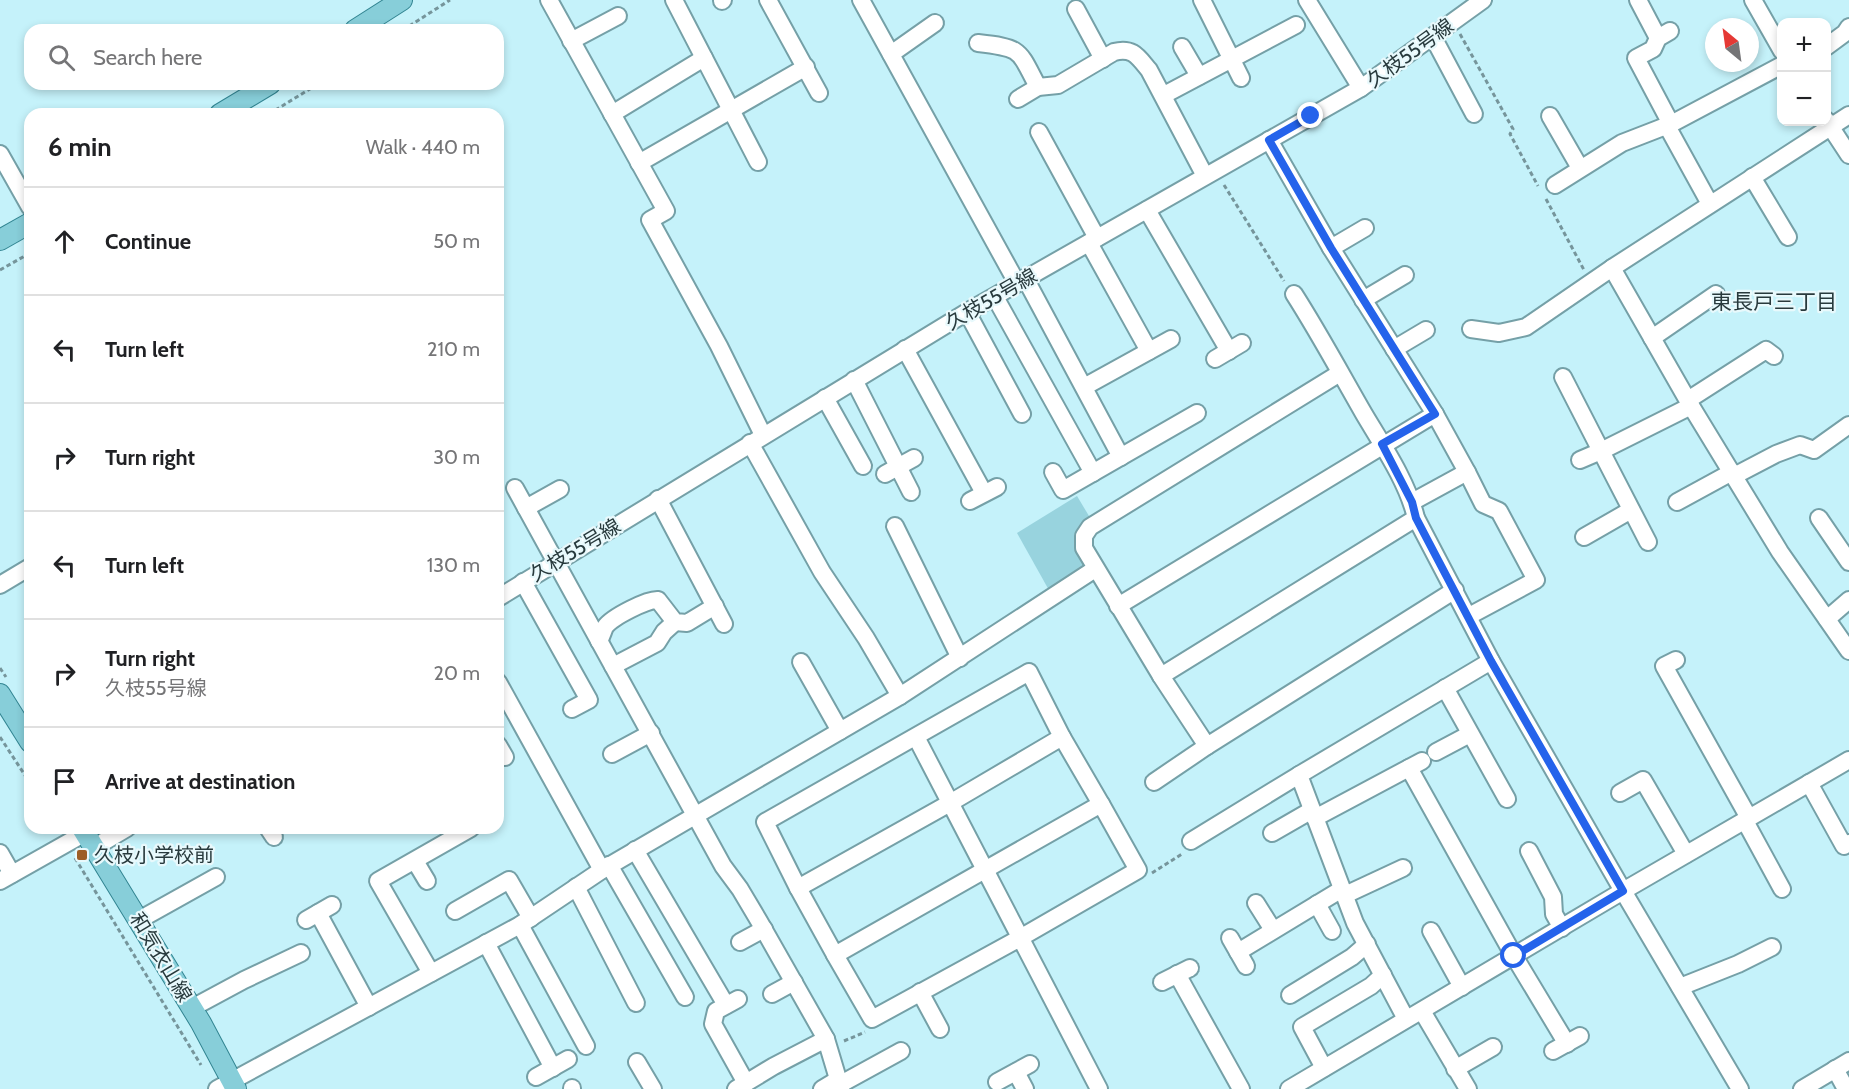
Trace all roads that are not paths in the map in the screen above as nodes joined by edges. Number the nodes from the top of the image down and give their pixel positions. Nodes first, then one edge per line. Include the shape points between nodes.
1 (402, 0) edge
2 (549, 0) edge
3 (674, 0) edge
4 (768, 0) edge
5 (861, 0) edge
6 (1202, 0) edge
7 (1307, 0) edge
8 (1484, 0) edge
9 (1638, 0) edge
10 (1753, 0) edge
11 (1076, 9) dead end
12 (618, 16) dead end
13 (935, 23) dead end
14 (364, 24) edge
15 (1296, 24) dead end
16 (1849, 27) edge
17 (1433, 37) junction
18 (571, 41) junction
19 (1777, 42) edge
20 (978, 43) dead end
21 (1831, 44) edge
22 (1182, 47) dead end
23 (891, 54) junction
24 (704, 58) junction
25 (1103, 58) junction
26 (1231, 58) junction
27 (806, 67) junction
28 (1777, 68) edge
29 (1199, 76) junction
30 (1241, 78) dead end
31 (1038, 87) junction
32 (1361, 88) junction
33 (260, 90) edge
34 (819, 93) dead end
35 (1164, 95) junction
36 (1018, 99) dead end
37 (230, 108) edge
38 (731, 110) junction
39 (612, 114) junction
40 (1474, 114) dead end
41 (1849, 115) edge
42 (1550, 116) dead end
43 (1831, 122) edge
44 (1669, 125) junction
45 (1824, 126) edge
46 (1830, 126) edge
47 (1040, 132) dead end
48 (1269, 140) junction
49 (0, 154) edge
50 (1849, 155) edge
51 (758, 162) dead end
52 (639, 163) junction
53 (1580, 168) junction
54 (1210, 173) junction
55 (1752, 177) junction
56 (1555, 185) dead end
57 (24, 196) edge
58 (1710, 204) junction
59 (1147, 210) junction
60 (24, 226) edge
61 (1365, 228) dead end
62 (1788, 237) dead end
63 (0, 240) edge
64 (1093, 241) junction
65 (1331, 248) junction
66 (1612, 268) junction
67 (1405, 275) dead end
68 (1021, 281) junction
69 (1294, 294) road end
70 (1716, 294) dead end
71 (995, 297) junction
72 (1364, 300) junction
73 (967, 312) junction
74 (1471, 329) dead end
75 (1426, 330) dead end
76 (1652, 338) junction
77 (1172, 339) dead end
78 (905, 349) junction
79 (1394, 349) junction
80 (1149, 351) junction
81 (1229, 351) dead end
82 (1774, 356) dead end
83 (1340, 373) junction
84 (1563, 377) dead end
85 (854, 380) junction
86 (1084, 387) junction
87 (825, 398) junction
88 (1690, 403) junction
89 (1197, 413) dead end
90 (1022, 414) dead end
91 (1435, 414) junction
92 (1849, 425) edge
93 (757, 439) junction
94 (1382, 444) junction
95 (1601, 451) junction
96 (1121, 457) junction
97 (914, 458) dead end
98 (1580, 460) dead end
99 (862, 466) dead end
100 (892, 470) junction
101 (1053, 472) dead end
102 (1093, 472) junction
103 (1467, 472) junction
104 (1733, 474) junction
105 (515, 488) dead end
106 (560, 489) dead end
107 (911, 492) dead end
108 (984, 494) dead end
109 (658, 500) junction
110 (1677, 502) dead end
111 (526, 508) junction
112 (1414, 510) junction
113 (1631, 510) junction
114 (1819, 518) dead end
115 (896, 526) dead end
116 (1584, 537) dead end
117 (1648, 542) dead end
118 (556, 562) junction
119 (1849, 562) edge
120 (1095, 569) junction
121 (24, 571) edge
122 (523, 582) junction
123 (0, 585) edge
124 (1455, 590) junction
125 (504, 594) edge
126 (1849, 600) edge
127 (715, 606) junction
128 (1118, 606) junction
129 (1468, 616) junction
130 (1827, 619) junction
131 (675, 622) junction
132 (724, 624) dead end
133 (599, 640) junction
134 (1849, 651) edge
135 (960, 657) junction
136 (1676, 660) dead end
137 (1491, 661) junction
138 (801, 662) dead end
139 (613, 666) junction
140 (1161, 676) junction
141 (1445, 688) junction
142 (504, 692) edge
143 (0, 694) edge
144 (900, 696) junction
145 (572, 709) dead end
146 (840, 731) junction
147 (24, 732) edge
148 (651, 733) junction
149 (1470, 734) junction
150 (916, 737) junction
151 (1062, 737) junction
152 (1207, 746) junction
153 (612, 754) dead end
154 (1422, 760) junction
155 (1849, 760) edge
156 (1299, 775) junction
157 (1154, 782) dead end
158 (1809, 783) junction
159 (1620, 793) dead end
160 (1507, 799) dead end
161 (950, 803) junction
162 (1101, 804) junction
163 (1314, 814) junction
164 (695, 815) junction
165 (1747, 819) junction
166 (1272, 833) dead end
167 (472, 834) edge
168 (87, 836) edge
169 (1191, 841) road end
170 (1849, 843) edge
171 (635, 850) junction
172 (1529, 850) dead end
173 (0, 854) edge
174 (1686, 854) junction
175 (415, 861) junction
176 (1403, 867) dead end
177 (605, 868) junction
178 (984, 869) junction
179 (216, 877) dead end
180 (6, 878) edge
181 (427, 881) dead end
182 (576, 887) junction
183 (798, 888) junction
184 (1782, 889) dead end
185 (1623, 891) junction
186 (1344, 892) junction
187 (1256, 903) dead end
188 (1317, 904) junction
189 (332, 905) dead end
190 (455, 911) dead end
191 (139, 920) junction
192 (526, 921) junction
193 (764, 928) junction
194 (1562, 928) junction
195 (1273, 930) junction
196 (1332, 931) dead end
197 (1431, 931) dead end
198 (1020, 938) junction
199 (740, 942) dead end
200 (486, 943) junction
201 (1366, 944) junction
202 (1772, 946) dead end
203 (1238, 952) dead end
204 (302, 953) dead end
205 (835, 955) junction
206 (1514, 956) junction
207 (431, 973) junction
208 (1176, 975) dead end
209 (1383, 975) junction
210 (794, 982) junction
211 (1462, 987) junction
212 (1680, 987) junction
213 (920, 992) junction
214 (772, 994) dead end
215 (1290, 995) dead end
216 (685, 997) dead end
217 (636, 1003) dead end
218 (369, 1007) junction
219 (192, 1008) junction
220 (1422, 1011) junction
221 (1406, 1019) junction
222 (940, 1029) dead end
223 (826, 1039) junction
224 (1567, 1044) dead end
225 (586, 1046) dead end
226 (1493, 1047) dead end
227 (901, 1051) dead end
228 (568, 1059) dead end
229 (637, 1062) dead end
230 (1842, 1065) edge
231 (553, 1068) junction
232 (1324, 1068) junction
233 (1455, 1069) junction
234 (1802, 1069) dead end
235 (536, 1077) dead end
236 (997, 1082) dead end
237 (839, 1084) edge
238 (228, 1086) edge
239 (741, 1086) edge
240 (1807, 1086) edge
241 (653, 1089) edge
242 (822, 1089) edge
243 (1025, 1089) edge
244 (1099, 1089) edge
245 (1241, 1089) edge
246 (1289, 1089) edge
247 (1467, 1089) edge
248 (1740, 1089) edge
249 (1846, 1089) edge

1 - 14 main road
2 - 18 street
3 - 24 street
4 - 27 street
5 - 23 street
6 - 26 street
7 - 32 street
8 - 17 street, 久枝55号線
9 - 44 street via 1664,35 1653,49 1636,58
10 - 19 street
11 - 25 street
12 - 18 street
13 - 23 street
15 - 26 street
16 - 21 street
17 - 32 street, 久枝55号線
17 - 40 street
18 - 39 street
20 - 31 street via 1008,46 1017,51
22 - 29 street
23 - 68 street
24 - 38 street
24 - 39 street
25 - 31 street via 1058,85
25 - 35 street via 1125,50 1136,55
26 - 29 street
26 - 30 street
27 - 34 street
27 - 38 street
28 - 44 street
29 - 35 street
31 - 36 street
32 - 48 street, 久枝55号線
33 - 37 main road
35 - 54 street
38 - 51 street
38 - 52 street
39 - 52 street
41 - 43 street
42 - 53 street
44 - 53 street via 1622,143
44 - 58 street
45 - 55 street
46 - 50 street
47 - 64 street
48 - 54 street, 久枝55号線
48 - 65 street
49 - 57 street
52 - 93 street via 666,211 650,220 719,346
53 - 56 street
54 - 59 street, 久枝55号線
55 - 58 street
55 - 62 street
58 - 66 street
59 - 64 street, 久枝55号線
59 - 81 street
60 - 63 main road
61 - 65 street
64 - 68 street, 久枝55号線
64 - 80 street
65 - 72 street
66 - 74 street via 1526,327 1499,333
66 - 76 street
67 - 72 street
68 - 71 street, 久枝55号線
68 - 86 street
69 - 83 street
70 - 76 street
71 - 73 street, 久枝55号線
71 - 102 street
72 - 79 street
73 - 78 street, 久枝55号線
73 - 90 street
75 - 79 street
76 - 88 street
77 - 80 street
78 - 85 street, 久枝55号線
78 - 108 street via 947,441
79 - 91 street
80 - 86 street
82 - 88 street via 1766,350
83 - 94 street
83 - 120 street via 1090,527 1084,536 1084,548
84 - 95 street
85 - 87 street, 久枝55号線
85 - 100 street
86 - 96 street
87 - 93 street, 久枝55号線
87 - 99 street
88 - 95 street
88 - 104 street
89 - 96 street
91 - 94 street
91 - 103 street
92 - 104 street via 1814,450 1800,445
93 - 109 street, 久枝55号線
93 - 144 street via 822,572
94 - 112 street
94 - 128 street
95 - 98 street
95 - 113 street
96 - 102 street
97 - 100 street
100 - 107 street
101 - 102 street via 1063,490
103 - 112 street
103 - 129 street via 1483,504 1499,511 1536,580
104 - 110 street
104 - 130 street
105 - 111 street
106 - 111 street
109 - 118 street, 久枝55号線
109 - 127 street
111 - 118 street
112 - 124 street
112 - 140 street
113 - 116 street
113 - 117 street
114 - 119 street
115 - 135 street
118 - 122 street, 久枝55号線
118 - 133 street
120 - 128 street
120 - 135 street
121 - 123 street
122 - 125 street, 久枝55号線
122 - 145 street via 588,700
124 - 129 street
124 - 152 street
126 - 130 street
127 - 131 street via 687,623
127 - 132 street
128 - 140 street
129 - 137 street
130 - 134 street
131 - 133 street via 658,600 651,599 613,620
131 - 139 street via 657,643
133 - 139 street
135 - 144 street
136 - 165 street via 1664,666 1696,738
137 - 141 street
137 - 185 street
138 - 146 street
139 - 148 street
140 - 152 street
141 - 149 street
141 - 156 street
142 - 177 street
143 - 147 main road
144 - 146 street
146 - 164 street
148 - 153 street
148 - 164 street
149 - 154 street
149 - 160 street
150 - 151 street via 1029,672
150 - 161 street
150 - 183 street via 765,822
151 - 161 street
151 - 162 street
152 - 157 street
154 - 163 street
154 - 206 street
155 - 158 street
156 - 163 street
156 - 169 street
158 - 165 street
158 - 170 street via 1844,846
159 - 174 street via 1643,780
161 - 178 street
161 - 183 street
162 - 178 street
162 - 198 street via 1137,870
163 - 166 street
163 - 186 street
164 - 171 street
164 - 193 street
165 - 174 street
165 - 184 street
167 - 175 street
168 - 180 street
168 - 191 main road, 和気衣山線
171 - 177 street
171 - 239 street via 732,1002 716,1011 713,1024
172 - 194 street via 1553,897 1554,914
173 - 180 street
174 - 185 street
175 - 181 street
175 - 207 street via 378,881 395,925
176 - 186 street
177 - 182 street
177 - 216 street
178 - 198 street
178 - 205 street
179 - 191 street
182 - 192 street
182 - 217 street
183 - 205 street
185 - 194 street
185 - 212 street
186 - 188 street
186 - 201 street
187 - 195 street
188 - 195 street
188 - 196 street
189 - 218 street via 312,916
190 - 192 street via 466,896 509,880
191 - 219 main road, 和気衣山線
192 - 200 street
192 - 225 street
193 - 199 street
193 - 210 street
194 - 206 street
195 - 203 street
197 - 211 street
198 - 213 street
198 - 244 street
200 - 207 street
200 - 231 street
201 - 209 street
201 - 215 street
202 - 212 street
204 - 219 street
205 - 213 street via 872,1019
206 - 211 street
206 - 224 street
207 - 218 street
208 - 245 street
209 - 221 street
209 - 232 street via 1302,1027
210 - 214 street
210 - 223 street
211 - 220 street
212 - 248 street
213 - 222 street
218 - 238 street
219 - 238 main road, 和気衣山線
220 - 221 street
220 - 233 street
221 - 232 street
223 - 237 street
223 - 239 street
226 - 233 street
227 - 237 street
228 - 231 street
229 - 241 street
230 - 240 street
230 - 249 street
231 - 235 street
232 - 246 street
233 - 247 street
234 - 240 street
236 - 243 street via 1023,1068
237 - 242 street

